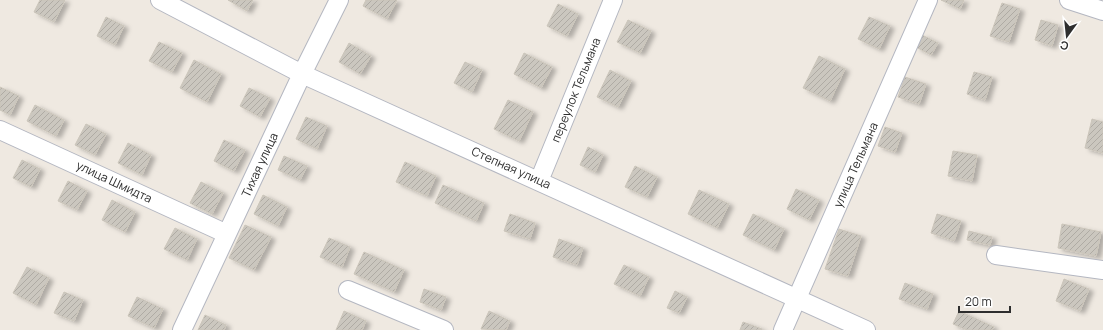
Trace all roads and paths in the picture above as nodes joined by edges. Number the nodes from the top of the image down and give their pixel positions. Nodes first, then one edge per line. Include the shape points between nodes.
1 (160, 0) edge
2 (339, 0) edge
3 (613, 0) edge
4 (928, 0) edge
5 (1069, 0) edge
6 (1103, 11) edge
7 (302, 74) junction
8 (0, 130) edge
9 (539, 181) junction
10 (227, 234) junction
11 (996, 255) dead end
12 (1103, 270) edge
13 (348, 290) dead end
14 (797, 300) junction
15 (182, 330) edge
16 (444, 330) edge
17 (783, 330) edge
18 (866, 330) edge

1 - 7 street, Степная улица
2 - 7 street, Тихая улица
3 - 9 street, переулок Тельмана
4 - 14 street, улица Тельмана
5 - 6 street
7 - 9 street, Степная улица
7 - 10 street, Тихая улица
8 - 10 street, улица Шмидта
9 - 14 street, Степная улица
10 - 15 street, Тихая улица
11 - 12 street
13 - 16 street
14 - 17 street, улица Тельмана
14 - 18 street, Степная улица

